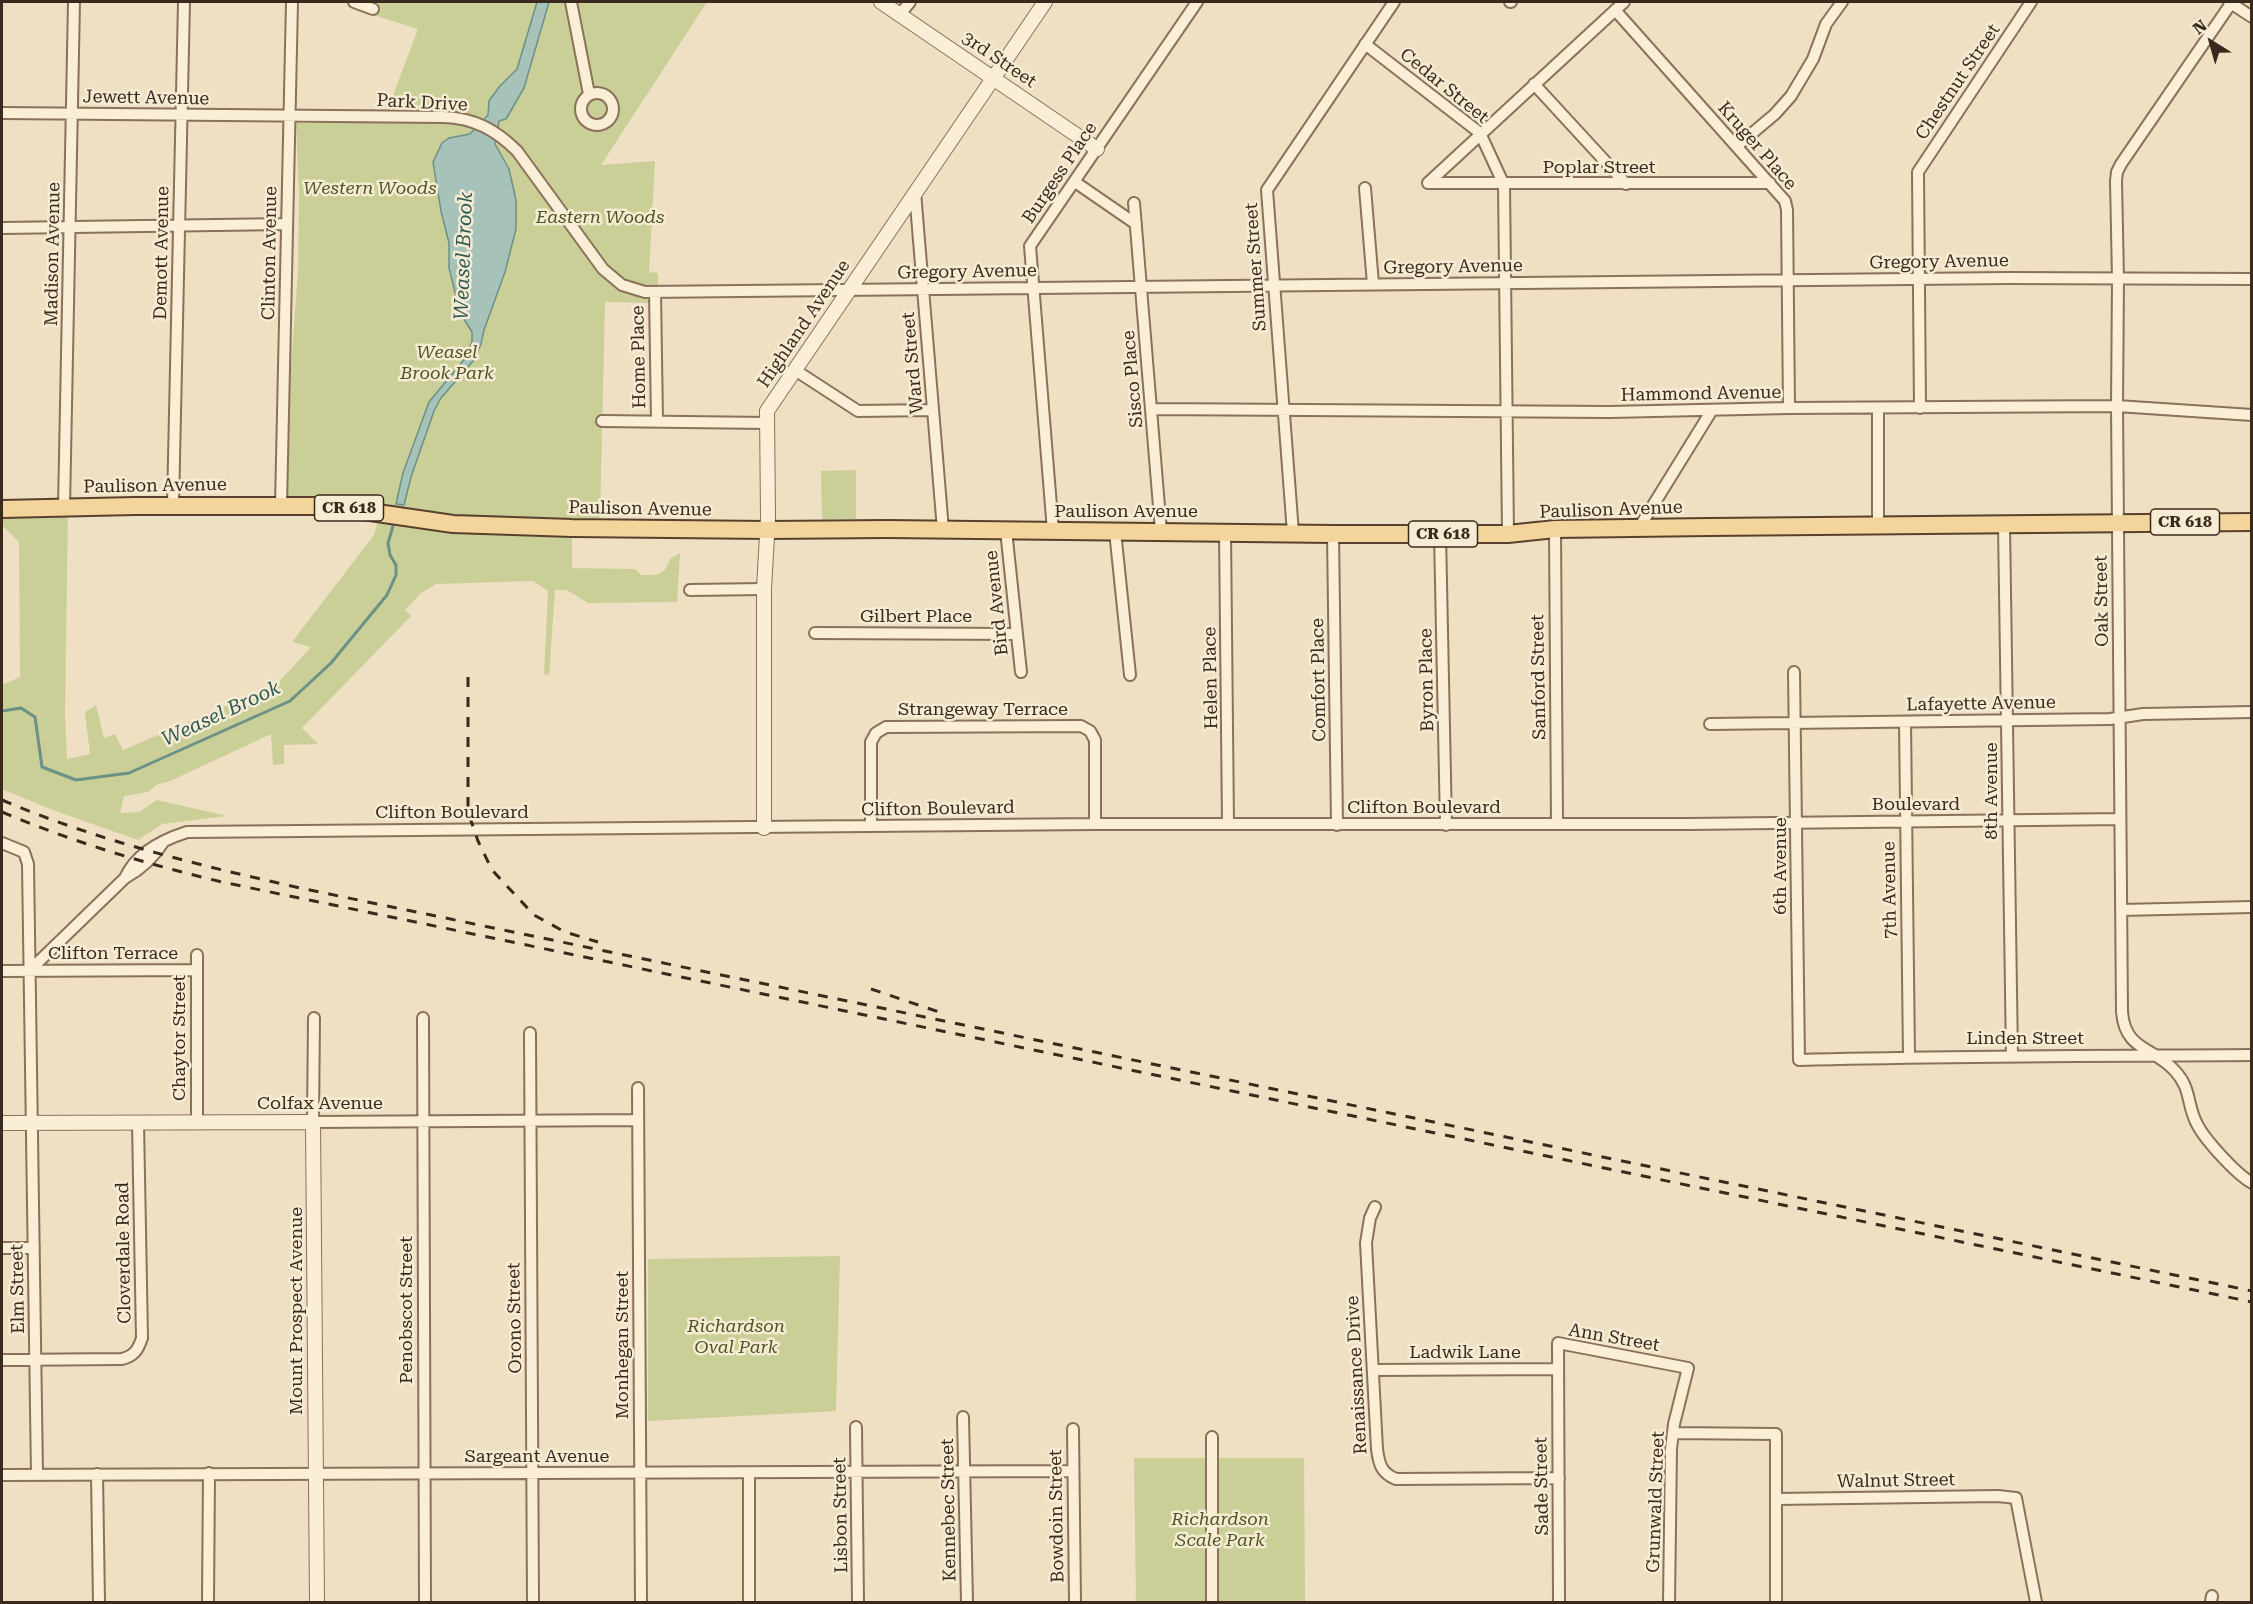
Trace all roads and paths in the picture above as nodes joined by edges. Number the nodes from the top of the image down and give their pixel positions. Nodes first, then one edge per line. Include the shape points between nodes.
1 (74, 2) edge
2 (184, 2) edge
3 (292, 2) edge
4 (354, 2) edge
5 (571, 2) edge
6 (881, 2) edge
7 (910, 2) edge
8 (1045, 2) edge
9 (1197, 2) edge
10 (1394, 2) edge
11 (1624, 2) edge
12 (1842, 2) edge
13 (2031, 2) edge
14 (2231, 2) edge
15 (373, 9) dead end
16 (1615, 10) junction
17 (900, 14) junction
18 (2252, 17) edge
19 (1365, 44) junction
20 (993, 77) junction
21 (1534, 84) junction
22 (589, 94) dead end
23 (2, 113) edge
24 (72, 113) junction
25 (182, 115) junction
26 (291, 116) junction
27 (1480, 133) junction
28 (1737, 146) junction
29 (1097, 149) junction
30 (1074, 182) junction
31 (1770, 183) junction
32 (1626, 184) junction
33 (1504, 185) junction
34 (1365, 188) dead end
35 (915, 192) junction
36 (1134, 203) dead end
37 (287, 224) junction
38 (1136, 224) junction
39 (178, 226) junction
40 (70, 227) junction
41 (2, 228) edge
42 (1919, 279) junction
43 (2118, 279) junction
44 (2252, 279) edge
45 (1788, 280) junction
46 (1506, 283) junction
47 (1373, 284) junction
48 (1273, 286) junction
49 (1141, 287) junction
50 (1033, 288) junction
51 (924, 289) junction
52 (849, 290) junction
53 (655, 292) junction
54 (795, 370) junction
55 (2117, 406) junction
56 (1789, 408) junction
57 (1878, 408) junction
58 (1920, 408) junction
59 (1152, 409) junction
60 (933, 410) junction
61 (1284, 410) junction
62 (1712, 410) junction
63 (1507, 411) junction
64 (2252, 415) edge
65 (602, 421) dead end
66 (657, 422) junction
67 (768, 423) junction
68 (281, 505) junction
69 (173, 506) junction
70 (64, 507) junction
71 (2, 509) edge
72 (2252, 522) edge
73 (2118, 523) junction
74 (2004, 525) junction
75 (1878, 526) junction
76 (1639, 528) junction
77 (767, 530) junction
78 (943, 530) junction
79 (1006, 530) junction
80 (1554, 530) junction
81 (1053, 531) junction
82 (1115, 531) junction
83 (1161, 531) junction
84 (1225, 532) junction
85 (1293, 533) junction
86 (1333, 534) junction
87 (1440, 534) junction
88 (1508, 534) junction
89 (764, 589) junction
90 (690, 590) dead end
91 (815, 633) dead end
92 (1017, 634) junction
93 (1021, 672) dead end
94 (1794, 672) dead end
95 (1130, 675) dead end
96 (2252, 712) edge
97 (2120, 717) junction
98 (2008, 721) junction
99 (1905, 722) junction
100 (1796, 723) junction
101 (1710, 724) dead end
102 (2120, 819) junction
103 (2009, 821) junction
104 (1906, 822) junction
105 (1797, 823) junction
106 (1095, 824) junction
107 (1228, 824) junction
108 (1557, 824) junction
109 (1713, 824) joint
110 (1337, 825) junction
111 (1446, 825) junction
112 (871, 826) junction
113 (764, 828) junction
114 (2, 843) edge
115 (2252, 908) edge
116 (2121, 910) junction
117 (196, 955) dead end
118 (197, 970) junction
119 (2, 971) edge
120 (29, 971) junction
121 (314, 1018) dead end
122 (423, 1018) dead end
123 (530, 1033) dead end
124 (2252, 1054) edge
125 (2154, 1055) junction
126 (1909, 1057) junction
127 (2012, 1057) junction
128 (1798, 1060) joint
129 (638, 1088) dead end
130 (530, 1120) junction
131 (638, 1120) junction
132 (423, 1121) junction
133 (32, 1122) junction
134 (197, 1122) junction
135 (313, 1122) junction
136 (2, 1123) edge
137 (138, 1123) junction
138 (2252, 1183) edge
139 (1375, 1207) dead end
140 (2, 1248) edge
141 (34, 1248) junction
142 (2, 1360) edge
143 (35, 1360) junction
144 (1688, 1368) joint
145 (1557, 1369) junction
146 (1373, 1370) junction
147 (963, 1418) dead end
148 (856, 1427) dead end
149 (1073, 1429) dead end
150 (1672, 1433) junction
151 (1212, 1437) dead end
152 (1073, 1471) junction
153 (964, 1472) junction
154 (209, 1473) junction
155 (316, 1473) junction
156 (749, 1473) junction
157 (857, 1473) junction
158 (97, 1474) junction
159 (424, 1474) junction
160 (532, 1474) junction
161 (640, 1474) junction
162 (2, 1475) edge
163 (37, 1475) junction
164 (1559, 1478) junction
165 (1776, 1499) junction
166 (99, 1602) edge
167 (208, 1602) edge
168 (317, 1602) edge
169 (425, 1602) edge
170 (533, 1602) edge
171 (641, 1602) edge
172 (749, 1602) edge
173 (858, 1602) edge
174 (967, 1602) edge
175 (1075, 1602) edge
176 (1212, 1602) edge
177 (1560, 1602) edge
178 (1669, 1602) edge
179 (1776, 1602) edge
180 (2036, 1602) edge

1 - 24 street, Madison Avenue
2 - 25 street, Demott Avenue
3 - 26 street, Clinton Avenue
4 - 15 street
5 - 22 street
6 - 17 street, 3rd Street
7 - 17 street
8 - 20 street, Highland Avenue
9 - 29 street, Burgess Place
10 - 19 street, Summer Street
11 - 16 street
12 - 28 street via 1826,24 1813,59 1791,96
13 - 42 street, Chestnut Street via 1918,172
14 - 18 street
14 - 43 street, Oak Street via 2117,172
16 - 21 street
16 - 28 street, Kruger Place
17 - 20 street, 3rd Street
19 - 27 street, Cedar Street
19 - 48 street, Summer Street via 1267,190
20 - 29 street, 3rd Street
20 - 35 street, Highland Avenue
21 - 27 street
21 - 32 street
23 - 24 street, Jewett Avenue
24 - 25 street, Jewett Avenue
24 - 40 street, Madison Avenue
25 - 26 street, Jewett Avenue
25 - 39 street, Demott Avenue
26 - 37 street, Clinton Avenue
26 - 53 street, Park Drive via 471,120 501,135 526,161 603,269 622,285
27 - 33 street, Cedar Street
27 - 33 street, Poplar Street via 1428,183
28 - 31 street, Kruger Place
29 - 30 street, Burgess Place
30 - 38 street
30 - 50 street, Burgess Place via 1030,246
31 - 32 street, Poplar Street
31 - 45 street, Kruger Place via 1785,201 1787,210
32 - 33 street, Poplar Street
33 - 46 street, Cedar Street
34 - 47 street
35 - 51 street, Ward Street
35 - 52 street, Highland Avenue
36 - 38 street, Sisco Place
37 - 39 street
37 - 68 street, Clinton Avenue
38 - 49 street, Sisco Place
39 - 40 street
39 - 69 street, Demott Avenue
40 - 41 street
40 - 70 street, Madison Avenue
42 - 43 street, Gregory Avenue
42 - 45 street, Gregory Avenue
42 - 58 street
43 - 44 street, Gregory Avenue
43 - 55 street, Oak Street
45 - 46 street, Gregory Avenue
45 - 56 street, Kruger Place
46 - 47 street, Gregory Avenue
46 - 63 street, Cedar Street
47 - 48 street, Gregory Avenue
48 - 49 street, Gregory Avenue
48 - 61 street, Summer Street
49 - 50 street, Gregory Avenue
49 - 59 street, Sisco Place
50 - 51 street, Gregory Avenue
50 - 81 street, Burgess Place
51 - 52 street, Gregory Avenue
51 - 60 street, Ward Street
52 - 53 street, Gregory Avenue
52 - 54 street, Highland Avenue
53 - 66 street, Home Place
54 - 60 street via 858,411
54 - 67 street, Highland Avenue via 767,411
55 - 58 street, Hammond Avenue
55 - 64 street, Hammond Avenue
55 - 73 street, Oak Street
56 - 57 street, Hammond Avenue
56 - 62 street, Hammond Avenue
57 - 58 street, Hammond Avenue
57 - 75 street
59 - 61 street, Hammond Avenue
59 - 83 street, Sisco Place
60 - 78 street, Ward Street
61 - 63 street, Hammond Avenue
61 - 85 street, Summer Street
62 - 63 street, Hammond Avenue
62 - 76 street
63 - 88 street, Cedar Street
65 - 66 street
66 - 67 street
67 - 77 street, Highland Avenue
68 - 69 main road, Paulison Avenue / CR 618
68 - 77 main road, Paulison Avenue / CR 618 via 339,507 453,524
69 - 70 main road, Paulison Avenue / CR 618
70 - 71 main road, Paulison Avenue / CR 618
72 - 73 main road, Paulison Avenue / CR 618
73 - 74 main road, Paulison Avenue / CR 618
73 - 97 street, Oak Street
74 - 75 main road, Paulison Avenue / CR 618
74 - 98 street, 8th Avenue
75 - 76 main road, Paulison Avenue / CR 618
76 - 80 main road, Paulison Avenue / CR 618
77 - 78 main road, Paulison Avenue / CR 618
77 - 89 street, Highland Avenue
78 - 79 main road, Paulison Avenue / CR 618
79 - 81 main road, Paulison Avenue / CR 618
79 - 92 street, Bird Avenue
80 - 88 main road, Paulison Avenue / CR 618
80 - 108 street, Sanford Street
81 - 82 main road, Paulison Avenue / CR 618
82 - 83 main road, Paulison Avenue / CR 618
82 - 95 street
83 - 84 main road, Paulison Avenue / CR 618
84 - 85 main road, Paulison Avenue / CR 618
84 - 107 street, Helen Place
85 - 86 main road, Paulison Avenue / CR 618
86 - 87 main road, Paulison Avenue / CR 618
86 - 110 street, Comfort Place
87 - 88 main road, Paulison Avenue / CR 618
87 - 111 street, Byron Place
89 - 90 street
89 - 113 street, Highland Avenue
91 - 92 street, Gilbert Place
92 - 93 street, Bird Avenue
94 - 100 street, 6th Avenue
96 - 97 street, Lafayette Avenue
97 - 98 street, Lafayette Avenue
97 - 102 street, Oak Street
98 - 99 street, Lafayette Avenue
98 - 103 street, 8th Avenue
99 - 100 street, Lafayette Avenue
99 - 104 street, 7th Avenue
100 - 101 street, Lafayette Avenue
100 - 105 street, 6th Avenue
102 - 103 street, Boulevard
102 - 116 street, Oak Street
103 - 104 street, Boulevard
103 - 127 street, 8th Avenue
104 - 105 street, Boulevard
104 - 126 street, 7th Avenue
105 - 109 street, Boulevard
105 - 128 street, 6th Avenue
106 - 107 street, Clifton Boulevard
106 - 112 street, Clifton Boulevard
106 - 112 street, Strangeway Terrace via 1095,740 1090,730 1081,726 886,727 871,742
107 - 110 street, Clifton Boulevard
108 - 109 street, Clifton Boulevard
108 - 111 street, Clifton Boulevard
110 - 111 street, Clifton Boulevard
112 - 113 street, Clifton Boulevard
113 - 120 street, Clifton Boulevard via 188,832 151,847 130,867 125,878
114 - 120 street, Elm Street via 24,852 28,864
115 - 116 street
116 - 125 street, Oak Street via 2123,1026 2127,1036
117 - 118 street, Chaytor Street
118 - 120 street, Clifton Terrace
118 - 134 street, Chaytor Street
119 - 120 street
120 - 133 street, Elm Street
121 - 135 street, Mount Prospect Avenue
122 - 132 street, Penobscot Street
123 - 130 street, Orono Street
124 - 125 street, Linden Street
125 - 127 street, Linden Street
125 - 138 street, Oak Street via 2185,1083 2200,1130
126 - 127 street, Linden Street
126 - 128 street, Linden Street
129 - 131 street, Monhegan Street
130 - 131 street, Colfax Avenue
130 - 132 street, Colfax Avenue
130 - 160 street, Orono Street
131 - 161 street, Monhegan Street
132 - 135 street, Colfax Avenue
132 - 159 street, Penobscot Street
133 - 136 street, Colfax Avenue
133 - 137 street, Colfax Avenue
133 - 141 street, Elm Street
134 - 135 street, Colfax Avenue
134 - 137 street, Colfax Avenue
135 - 155 street, Mount Prospect Avenue
137 - 143 street, Cloverdale Road via 142,1338 139,1347 122,1359
139 - 146 street, Renaissance Drive via 1366,1242
140 - 141 street
141 - 143 street, Elm Street
142 - 143 street, Cloverdale Road
143 - 163 street, Elm Street
144 - 145 street, Ann Street via 1558,1343
144 - 150 street, Grunwald Street
145 - 146 street, Ladwik Lane
145 - 164 street, Sade Street
146 - 164 street, Renaissance Drive via 1379,1463 1389,1476
147 - 153 street, Kennebec Street
148 - 157 street, Lisbon Street
149 - 152 street, Bowdoin Street
150 - 165 street via 1776,1434
150 - 178 street, Grunwald Street
151 - 176 street
152 - 153 street, Sargeant Avenue
152 - 175 street, Bowdoin Street
153 - 157 street, Sargeant Avenue
153 - 174 street, Kennebec Street
154 - 155 street, Sargeant Avenue
154 - 158 street, Sargeant Avenue
154 - 167 street
155 - 159 street, Sargeant Avenue
155 - 168 street, Mount Prospect Avenue
156 - 157 street, Sargeant Avenue
156 - 161 street, Sargeant Avenue
156 - 172 street
157 - 173 street, Lisbon Street
158 - 163 street, Sargeant Avenue
158 - 166 street
159 - 160 street, Sargeant Avenue
159 - 169 street, Penobscot Street
160 - 161 street, Sargeant Avenue
160 - 170 street, Orono Street
161 - 171 street, Monhegan Street
162 - 163 street, Sargeant Avenue
164 - 177 street, Sade Street
165 - 179 street
165 - 180 street, Walnut Street via 2016,1498

